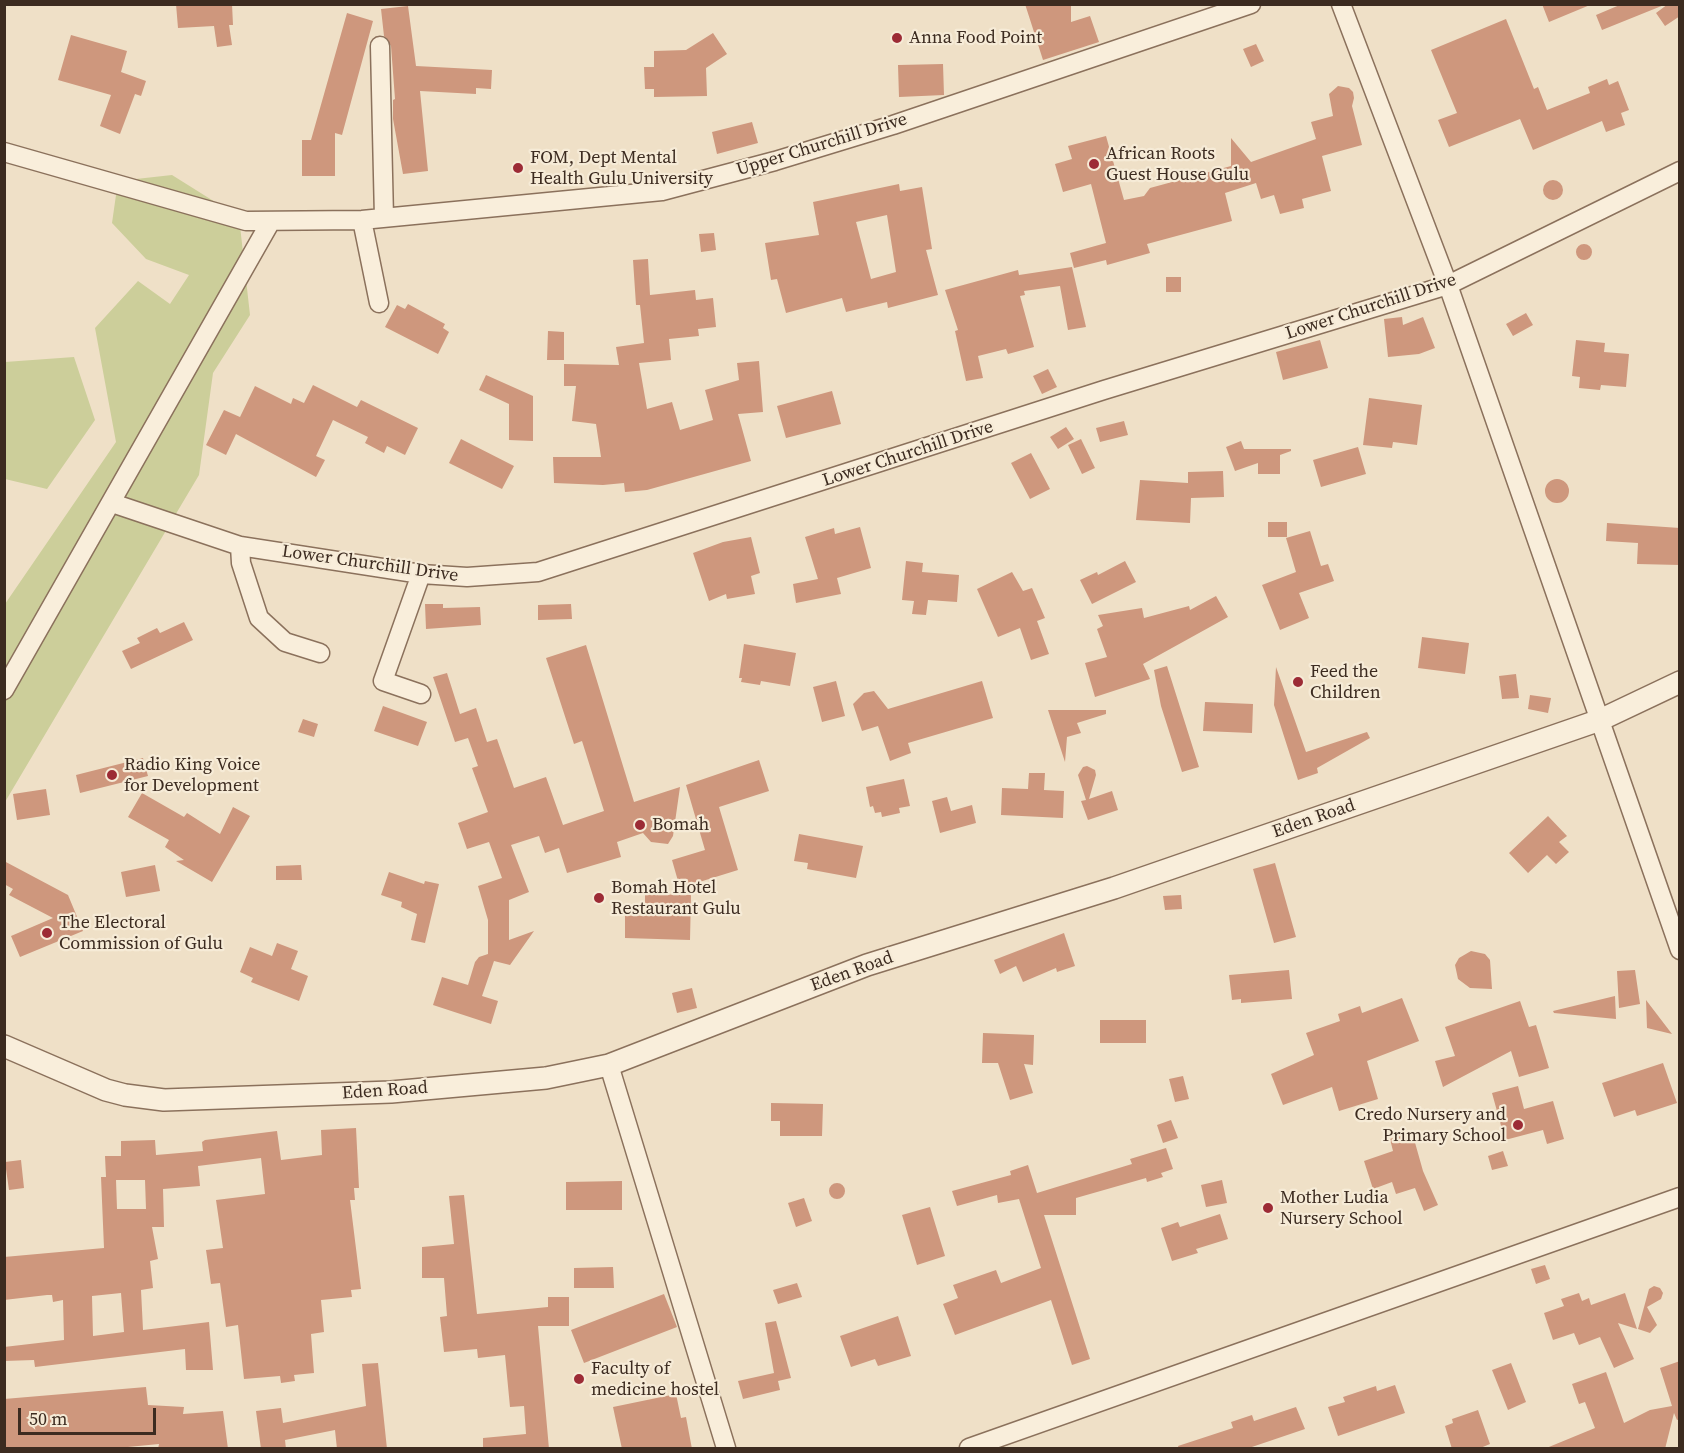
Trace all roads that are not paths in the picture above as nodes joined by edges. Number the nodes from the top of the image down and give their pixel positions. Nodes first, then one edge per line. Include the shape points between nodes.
1 (1251, 4) edge
2 (1341, 4) edge
3 (380, 46) dead end
4 (4, 152) edge
5 (1680, 171) edge
6 (384, 218) junction
7 (362, 220) junction
8 (271, 221) junction
9 (1448, 285) junction
10 (379, 303) dead end
11 (112, 503) junction
12 (240, 546) junction
13 (422, 574) junction
14 (320, 653) dead end
15 (1680, 682) edge
16 (4, 690) edge
17 (421, 694) dead end
18 (1600, 720) junction
19 (1680, 950) edge
20 (4, 1046) edge
21 (609, 1065) junction
22 (1680, 1197) edge
23 (726, 1449) edge
24 (969, 1449) edge

1 - 6 street, Upper Churchill Drive via 893,125 662,191
2 - 9 street
3 - 6 street
4 - 8 street, Upper Churchill Drive via 246,221
5 - 9 street, Lower Churchill Drive
6 - 7 street, Upper Churchill Drive
7 - 8 street, Upper Churchill Drive
7 - 10 street
8 - 11 street
9 - 13 street, Lower Churchill Drive via 1104,390 538,572 467,577
9 - 18 street
11 - 12 street, Lower Churchill Drive
11 - 16 street
12 - 13 street, Lower Churchill Drive
12 - 14 street via 241,563 259,618 285,642
13 - 17 street via 383,681
15 - 18 street, Eden Road
18 - 19 street
18 - 21 street, Eden Road via 1114,888 867,965
20 - 21 street, Eden Road via 106,1090 164,1100 391,1092 546,1078
21 - 23 street
22 - 24 street

